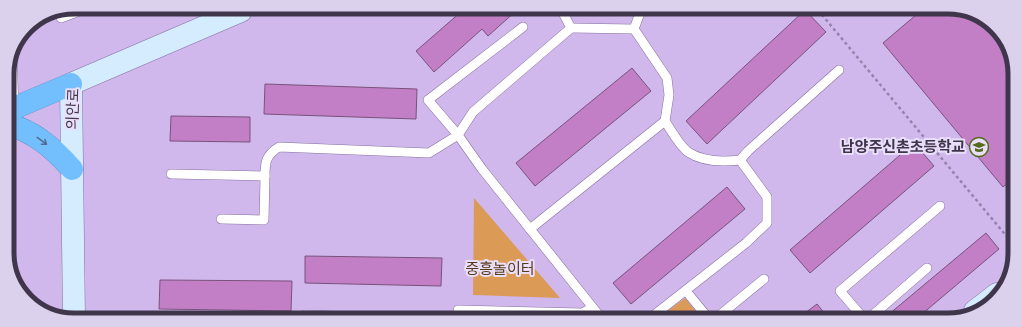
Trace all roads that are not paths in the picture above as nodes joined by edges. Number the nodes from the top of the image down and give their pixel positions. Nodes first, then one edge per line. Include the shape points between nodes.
1 (71, 14) edge
2 (234, 14) edge
3 (564, 14) edge
4 (640, 14) edge
5 (62, 18) dead end
6 (523, 28) dead end
7 (571, 28) junction
8 (634, 29) junction
9 (839, 70) dead end
10 (71, 84) junction
11 (14, 113) edge
12 (14, 120) edge
13 (665, 121) junction
14 (458, 135) junction
15 (740, 160) junction
16 (72, 169) junction
17 (171, 174) dead end
18 (265, 176) junction
19 (940, 206) dead end
20 (221, 219) dead end
21 (530, 229) junction
22 (927, 268) dead end
23 (764, 279) dead end
24 (686, 291) junction
25 (592, 308) junction
26 (74, 313) edge
27 (458, 313) edge
28 (551, 313) edge
29 (584, 313) edge
30 (597, 313) edge
31 (657, 313) edge
32 (704, 313) edge
33 (722, 313) edge
34 (860, 313) edge
35 (874, 313) edge

1 - 5 lane
2 - 10 street, 의안로
3 - 7 lane
4 - 8 lane
6 - 14 lane via 428,100
7 - 8 lane
7 - 14 lane via 473,112
8 - 13 lane via 667,78 669,95
9 - 15 lane
10 - 11 highway
10 - 16 street, 의안로
12 -> 16 highway via 20,127 56,152
13 - 15 lane via 687,151 705,160
13 - 21 lane
14 - 18 lane via 429,153 279,148 271,152 266,160
14 - 21 lane
15 - 24 lane via 767,197 766,223 746,243
16 - 26 street, 의안로
17 - 18 lane
18 - 20 lane via 264,220
19 - 34 lane via 840,290
21 - 25 lane
22 - 35 lane
23 - 33 lane
24 - 31 lane
24 - 32 lane
25 - 29 lane
25 - 30 lane
27 - 28 lane via 458,310

